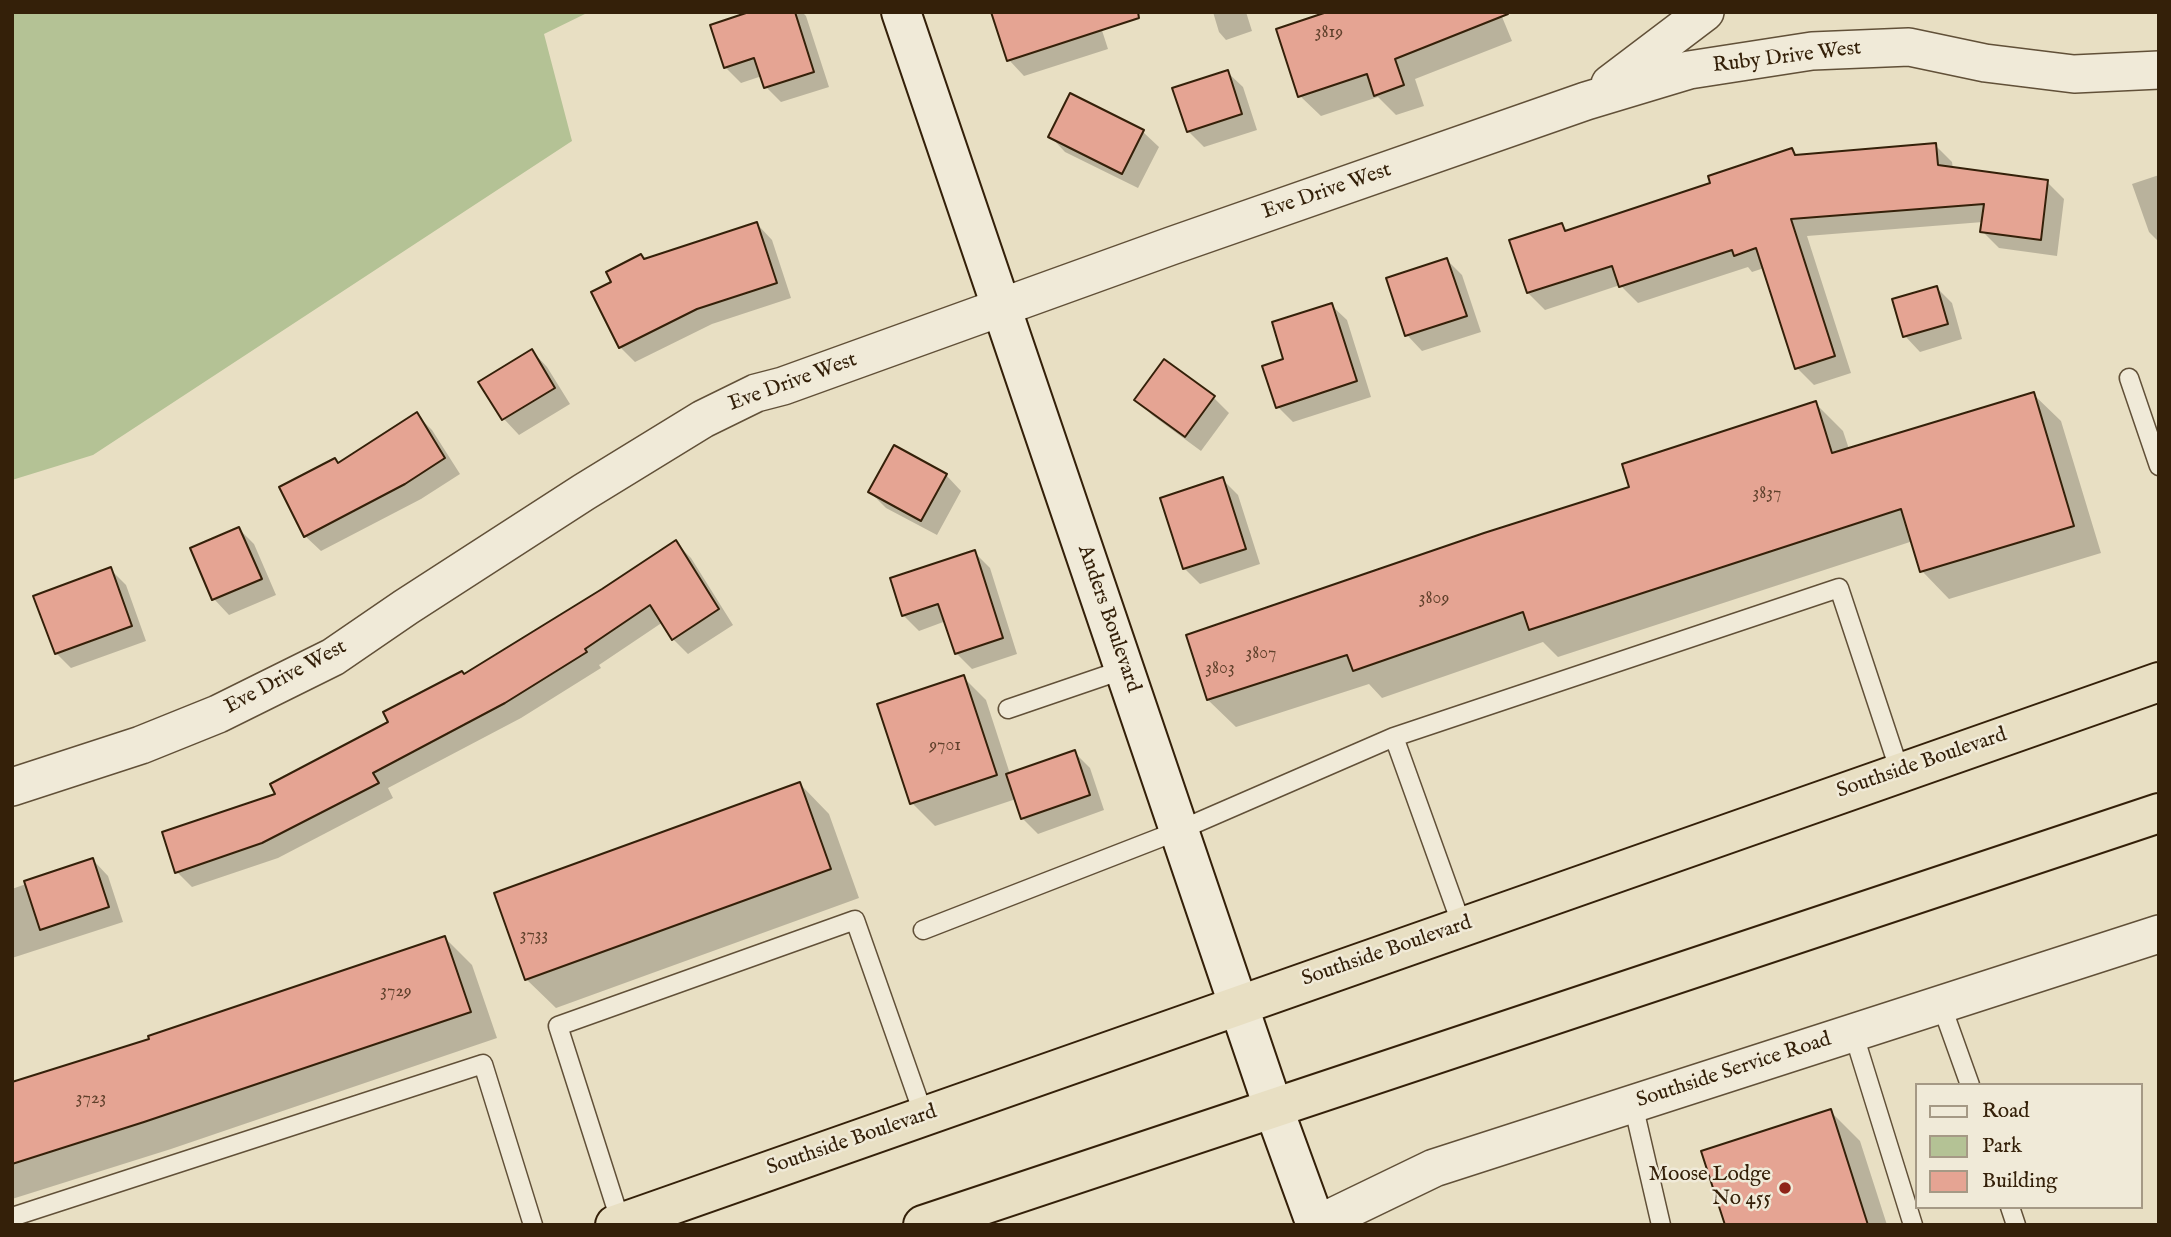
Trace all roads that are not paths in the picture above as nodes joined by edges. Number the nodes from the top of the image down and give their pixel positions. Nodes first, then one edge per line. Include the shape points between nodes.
1 (901, 12) edge
2 (1705, 12) edge
3 (2159, 70) edge
4 (1586, 101) junction
5 (1002, 308) junction
6 (2129, 379) dead end
7 (2159, 467) edge
8 (1125, 669) junction
9 (2159, 682) edge
10 (1008, 709) dead end
11 (1394, 737) junction
12 (1900, 772) junction
13 (12, 787) edge
14 (2159, 813) edge
15 (1180, 830) junction
16 (1462, 926) junction
17 (923, 930) dead end
18 (2159, 934) edge
19 (1239, 1004) junction
20 (1941, 1004) junction
21 (1853, 1032) junction
22 (1969, 1083) edge
23 (1633, 1104) junction
24 (1273, 1107) junction
25 (924, 1116) junction
26 (12, 1217) edge
27 (618, 1224) edge
28 (533, 1225) edge
29 (923, 1225) edge
30 (1316, 1225) edge
31 (1661, 1225) edge
32 (1913, 1225) edge

1 - 5 street, Anders Boulevard
2 - 4 street
3 - 4 street, Ruby Drive West via 2074,74 1985,63 1909,47 1812,51 1689,70
4 - 5 street, Eve Drive West
5 - 8 street, Anders Boulevard
5 - 13 street, Eve Drive West via 756,393 703,419 584,492 333,657 218,714 141,745
6 - 7 lane
8 - 10 lane
8 - 15 street, Anders Boulevard
9 - 12 highway, Southside Boulevard
11 - 12 lane via 1839,588
11 - 15 lane
11 - 16 lane
12 - 16 highway, Southside Boulevard
14 - 24 highway
15 - 17 lane
15 - 19 street, Anders Boulevard
16 - 19 highway, Southside Boulevard
18 - 20 street, Southside Service Road
19 - 24 street, Anders Boulevard
19 - 25 highway, Southside Boulevard
20 - 21 street, Southside Service Road
20 - 22 lane
21 - 23 street, Southside Service Road
21 - 32 lane
23 - 30 street, Southside Service Road via 1434,1168
23 - 31 lane
24 - 29 highway
24 - 30 street, Anders Boulevard
25 - 27 highway, Southside Boulevard
25 - 27 lane via 855,920 558,1026
26 - 28 lane via 483,1064

